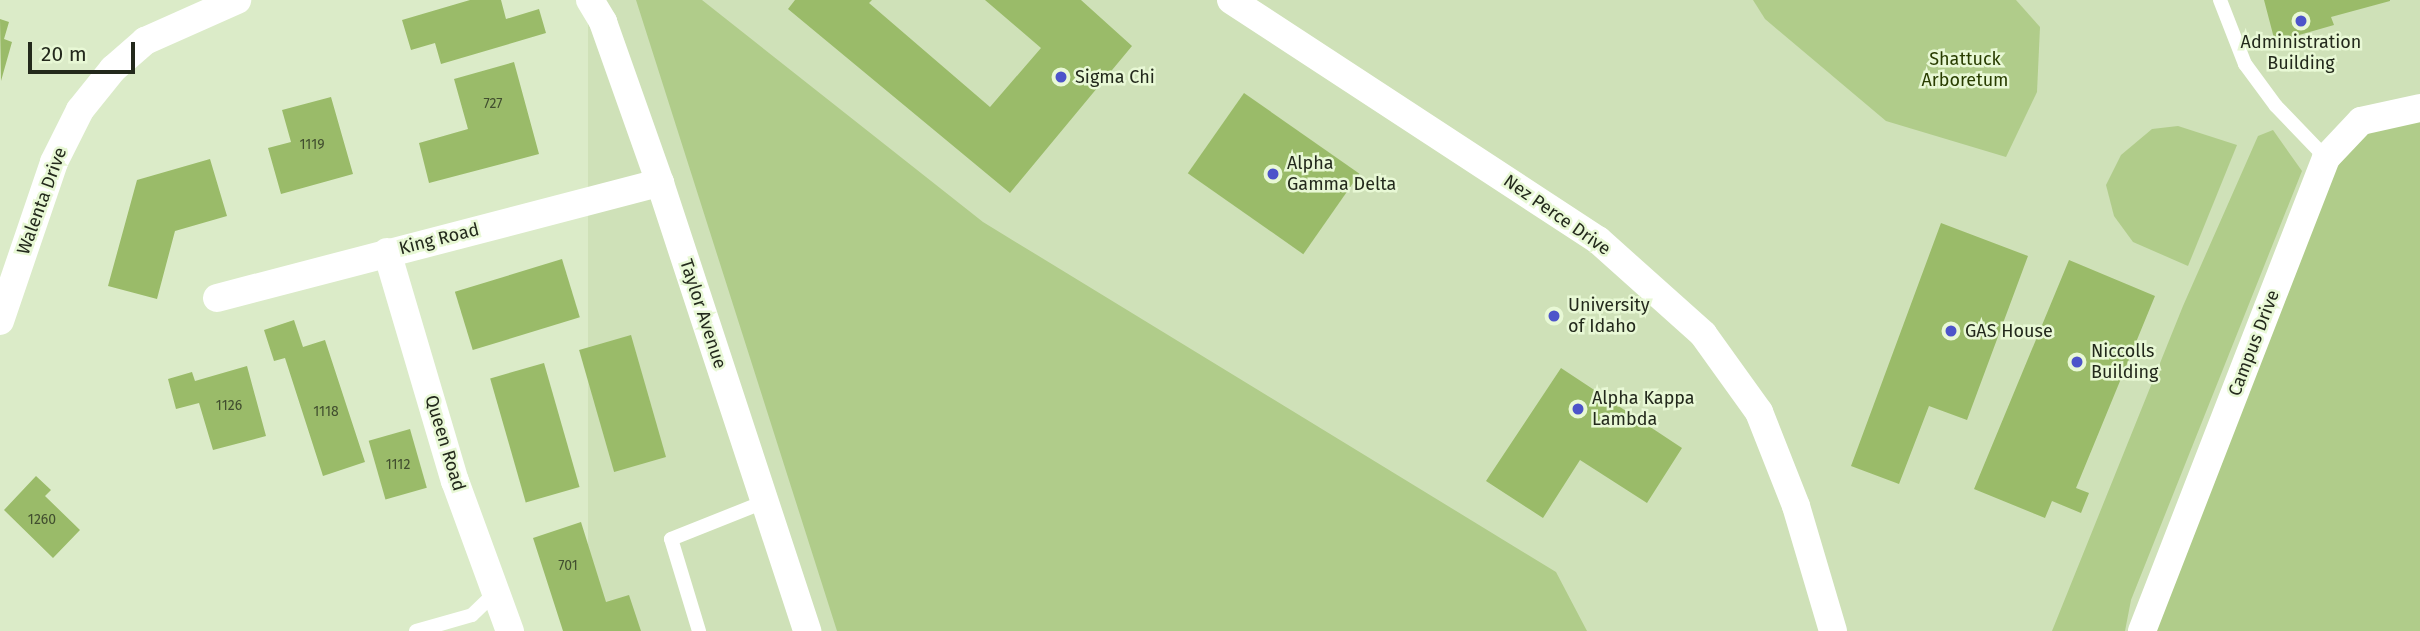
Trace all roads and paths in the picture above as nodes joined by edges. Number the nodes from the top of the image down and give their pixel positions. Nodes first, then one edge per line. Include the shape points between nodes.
1 (237, 0) edge
2 (590, 0) edge
3 (1231, 0) edge
4 (2220, 0) edge
5 (2420, 108) edge
6 (2326, 158) junction
7 (660, 183) junction
8 (387, 251) junction
9 (218, 298) dead end
10 (0, 321) edge
11 (765, 502) junction
12 (498, 590) junction
13 (416, 631) edge
14 (510, 631) edge
15 (699, 631) edge
16 (807, 631) edge
17 (1833, 631) edge
18 (2142, 631) edge

1 - 10 street, Walenta Drive via 145,41 113,69 80,110 54,162
2 - 7 street, Taylor Avenue via 603,22
3 - 17 street, Nez Perce Drive via 1598,240 1703,334 1759,412 1796,506
4 - 6 lane via 2245,64 2276,106
5 - 6 street, Campus Drive via 2361,121
6 - 18 street, Campus Drive
7 - 8 street, King Road
7 - 11 street, Taylor Avenue
8 - 9 street, King Road
8 - 12 street, Queen Road via 455,481
11 - 15 lane via 671,539
11 - 16 street, Taylor Avenue
12 - 13 lane via 472,615
12 - 14 street, Queen Road

